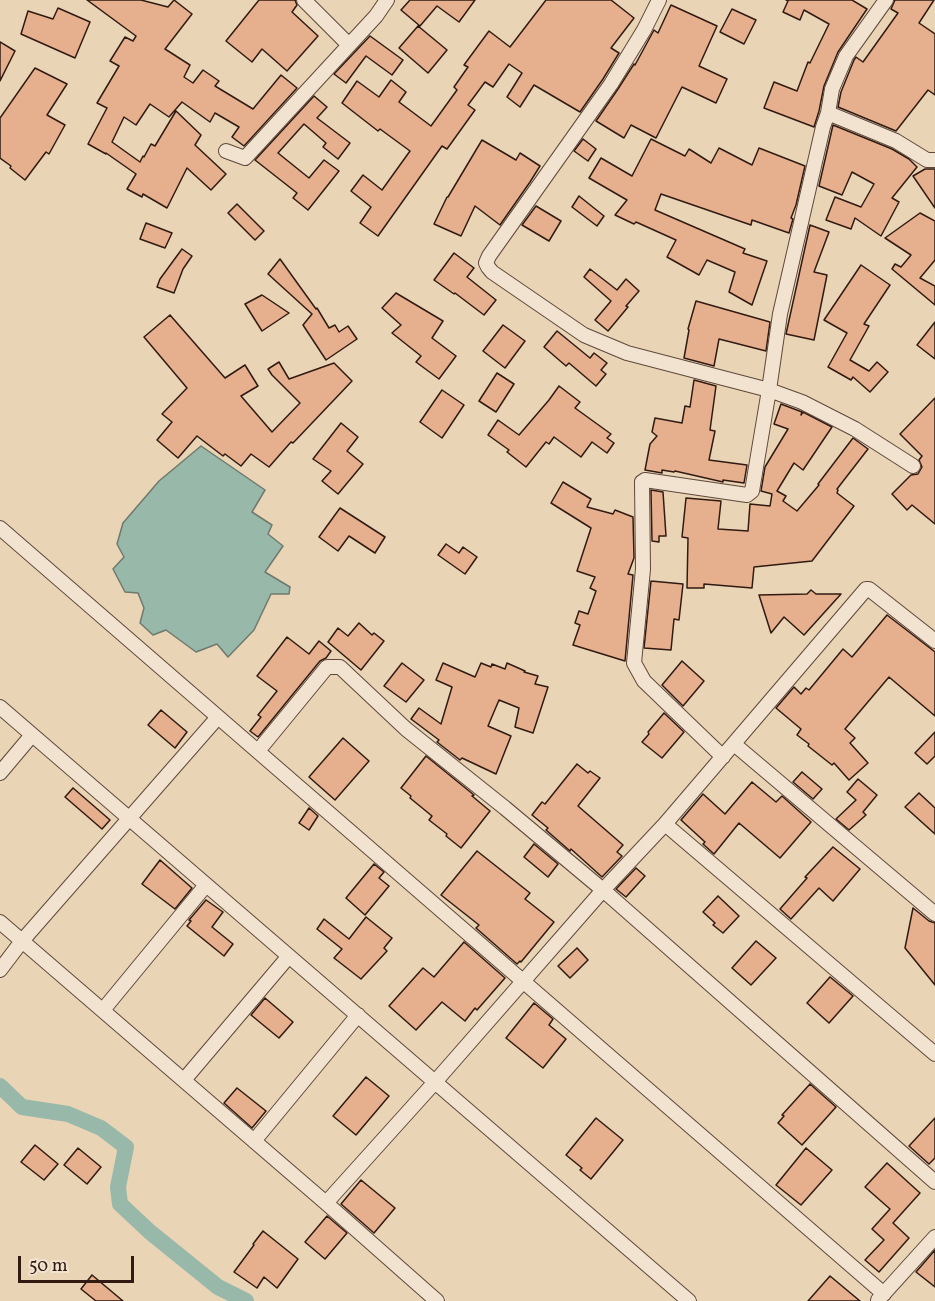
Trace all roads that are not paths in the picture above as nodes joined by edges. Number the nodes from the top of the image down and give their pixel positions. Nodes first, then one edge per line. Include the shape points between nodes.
1 (304, 0) edge
2 (387, 0) edge
3 (659, 0) edge
4 (886, 0) edge
5 (349, 45) junction
6 (828, 112) junction
7 (226, 151) dead end
8 (935, 160) edge
9 (770, 390) junction
10 (913, 466) dead end
11 (0, 528) edge
12 (935, 641) edge
13 (0, 707) edge
14 (218, 717) junction
15 (32, 735) junction
16 (734, 744) junction
17 (258, 751) junction
18 (723, 757) junction
19 (0, 774) edge
20 (129, 818) junction
21 (665, 824) junction
22 (207, 885) junction
23 (603, 890) junction
24 (935, 914) edge
25 (0, 922) edge
26 (22, 941) junction
27 (289, 956) junction
28 (0, 970) edge
29 (523, 981) junction
30 (103, 1010) junction
31 (358, 1016) junction
32 (935, 1054) edge
33 (184, 1080) junction
34 (435, 1082) junction
35 (254, 1141) junction
36 (935, 1182) edge
37 (326, 1203) junction
38 (935, 1237) edge
39 (880, 1298) edge
40 (437, 1301) edge
41 (689, 1301) edge

1 - 5 street
2 - 5 street
3 - 9 street via 611,84 486,263 492,272 584,335 627,353
4 - 6 street via 846,56 832,89
5 - 7 street via 245,158
6 - 8 street via 896,141 927,160
6 - 9 street via 780,314
9 - 10 street via 855,429
9 - 18 street via 752,491 747,495 642,482 642,569 634,663 644,681
11 - 14 street
12 - 16 street via 866,589
13 - 15 street
14 - 17 street
14 - 20 street
15 - 19 street
15 - 20 street
16 - 18 street
16 - 24 street
17 - 23 street via 327,668 340,667 406,729
17 - 29 street
18 - 21 street
20 - 22 street
20 - 26 street
21 - 23 street
21 - 32 street
22 - 27 street
22 - 30 street
23 - 29 street
23 - 36 street
25 - 26 street
26 - 28 street
26 - 30 street
27 - 31 street
27 - 33 street
29 - 34 street
29 - 39 street
30 - 33 street
31 - 34 street
31 - 35 street
33 - 35 street
34 - 37 street
34 - 41 street
35 - 37 street
37 - 40 street
38 - 39 street

